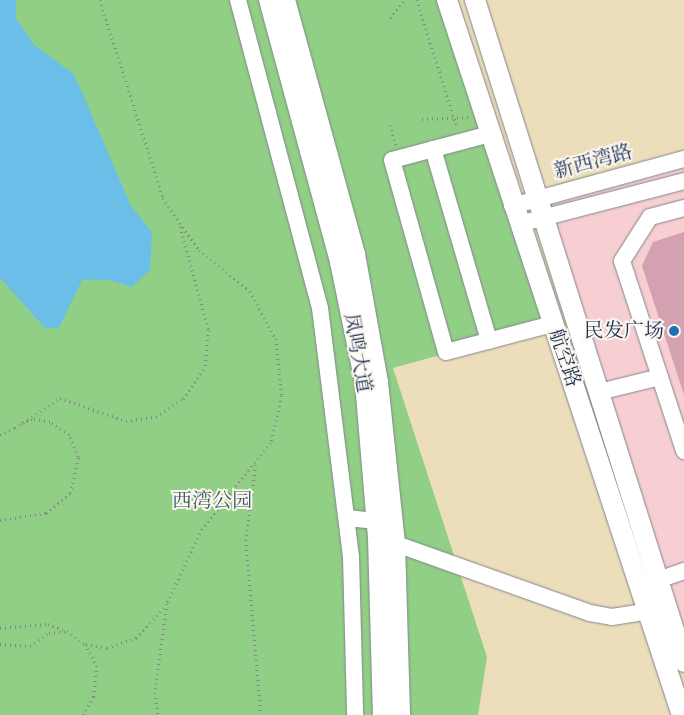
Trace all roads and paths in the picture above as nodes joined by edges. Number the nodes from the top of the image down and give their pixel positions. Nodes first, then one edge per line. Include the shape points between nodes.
1 (100, 0) edge
2 (238, 0) edge
3 (268, 0) edge
4 (285, 0) edge
5 (405, 0) edge
6 (417, 0) edge
7 (447, 0) edge
8 (476, 0) edge
9 (390, 18) dead end
10 (454, 118) junction
11 (422, 119) dead end
12 (390, 125) dead end
13 (487, 125) junction
14 (461, 142) junction
15 (433, 149) junction
16 (400, 158) junction
17 (684, 159) edge
18 (684, 181) edge
19 (540, 198) junction
20 (684, 208) edge
21 (516, 215) junction
22 (546, 217) junction
23 (179, 226) junction
24 (553, 324) junction
25 (489, 341) junction
26 (660, 377) junction
27 (599, 392) junction
28 (15, 428) junction
29 (0, 435) edge
30 (684, 451) edge
31 (256, 463) junction
32 (347, 518) junction
33 (0, 520) edge
34 (383, 534) junction
35 (684, 571) edge
36 (658, 580) junction
37 (167, 604) junction
38 (650, 611) junction
39 (0, 628) edge
40 (67, 632) junction
41 (0, 644) edge
42 (85, 644) junction
43 (684, 662) edge
44 (83, 715) edge
45 (158, 715) edge
46 (261, 715) edge
47 (355, 715) edge
48 (383, 715) edge
49 (400, 715) edge
50 (682, 715) edge

1 - 23 path via 164,198
2 - 32 street via 320,308
3 - 34 main road, 凤鸣大道 via 344,281 364,383
4 - 34 main road, 凤鸣大道 via 355,254 378,382
5 - 9 path
6 - 10 path
7 - 13 main road, 航空路
8 - 19 main road, 航空路
10 - 11 path
10 - 13 path
10 - 14 path
12 - 16 path
13 - 14 street
13 - 21 main road, 航空路
14 - 15 street
15 - 16 street
15 - 25 street
16 - 25 street via 392,160 446,352
17 - 19 street, 新西湾路
18 - 22 street, 新西湾路
19 - 21 street, 新西湾路
19 - 22 main road, 航空路
20 - 26 street via 650,217 622,261
21 - 22 street, 新西湾路
21 - 24 main road, 航空路
22 - 27 main road, 航空路
23 - 28 path via 208,329 205,366 183,400 156,417 126,421 60,398
23 - 31 path via 199,250 250,291 276,339 282,396 271,443
24 - 25 street
24 - 38 main road, 航空路
26 - 27 street
26 - 30 street
27 - 36 main road, 航空路
28 - 29 path
28 - 33 path via 32,419 50,422 69,435 78,457 70,493 46,513
31 - 37 path via 202,529
31 - 46 path via 246,540
32 - 34 street
32 - 47 street
34 - 38 street via 590,613 612,617
34 - 48 main road, 凤鸣大道
34 - 49 main road, 凤鸣大道
35 - 36 street
36 - 43 main road, 航空路
37 - 42 path via 136,638 107,648
37 - 45 path via 155,693
38 - 50 main road, 航空路
39 - 40 path via 48,624
40 - 41 path via 49,633 30,646
40 - 42 path
42 - 44 path via 97,666 94,697

